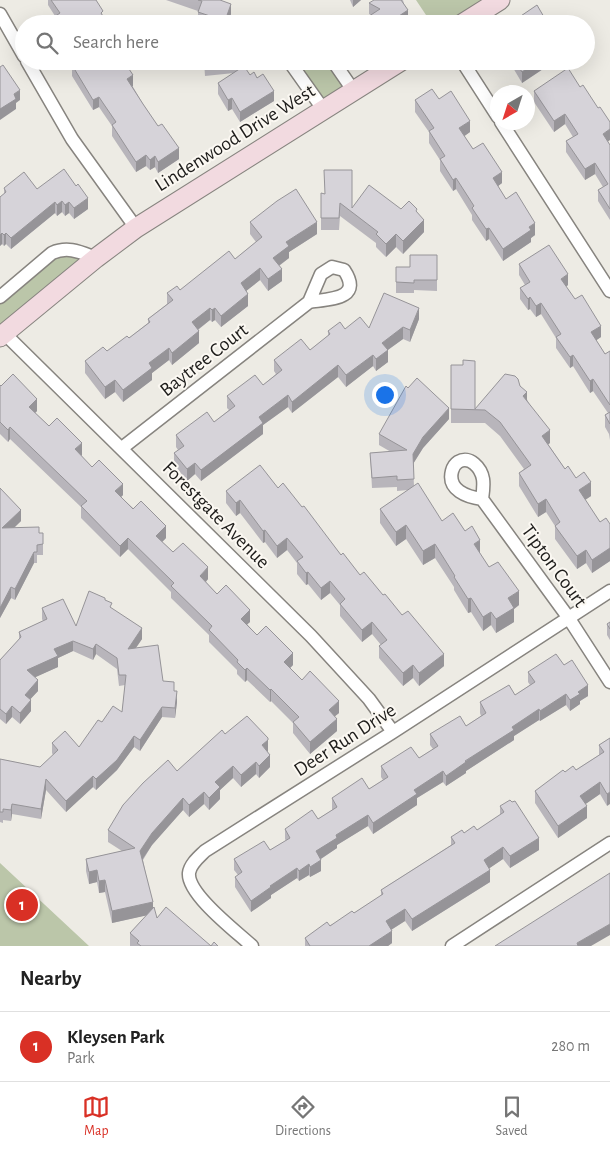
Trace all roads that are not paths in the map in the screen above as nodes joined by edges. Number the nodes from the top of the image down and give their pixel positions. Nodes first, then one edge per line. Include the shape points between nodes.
1 (500, 0) edge
2 (0, 14) edge
3 (476, 15) edge
4 (4, 32) edge
5 (15, 45) edge
6 (32, 70) edge
7 (295, 70) edge
8 (339, 70) edge
9 (386, 70) edge
10 (468, 70) edge
11 (353, 90) junction
12 (490, 104) edge
13 (323, 109) junction
14 (506, 130) edge
15 (136, 228) junction
16 (96, 258) junction
17 (610, 291) edge
18 (0, 297) edge
19 (309, 302) dead end
20 (2, 335) edge
21 (122, 448) junction
22 (482, 499) dead end
23 (610, 591) edge
24 (568, 617) junction
25 (610, 682) edge
26 (393, 732) junction
27 (610, 843) edge
28 (252, 946) edge
29 (452, 946) edge

1 - 3 street
2 - 4 street
4 - 5 street
6 - 15 street via 72,140
7 - 13 street
8 - 11 street
9 - 11 street, Lindenwood Drive West
10 - 12 street
11 - 13 street, Lindenwood Drive West
13 - 15 street, Lindenwood Drive West
14 - 17 street
15 - 16 street, Lindenwood Drive West
16 - 18 street via 73,249 61,249
16 - 20 street, Lindenwood Drive West
19 - 21 street, Baytree Court
20 - 21 street, Forestgate Avenue
21 - 26 street, Forestgate Avenue via 311,636 369,699
22 - 24 street, Tipton Court
23 - 24 street, Deer Run Drive
24 - 25 street, Tipton Court
24 - 26 street, Deer Run Drive
26 - 28 street, Deer Run Drive via 196,860 189,872 191,886
27 - 29 street

